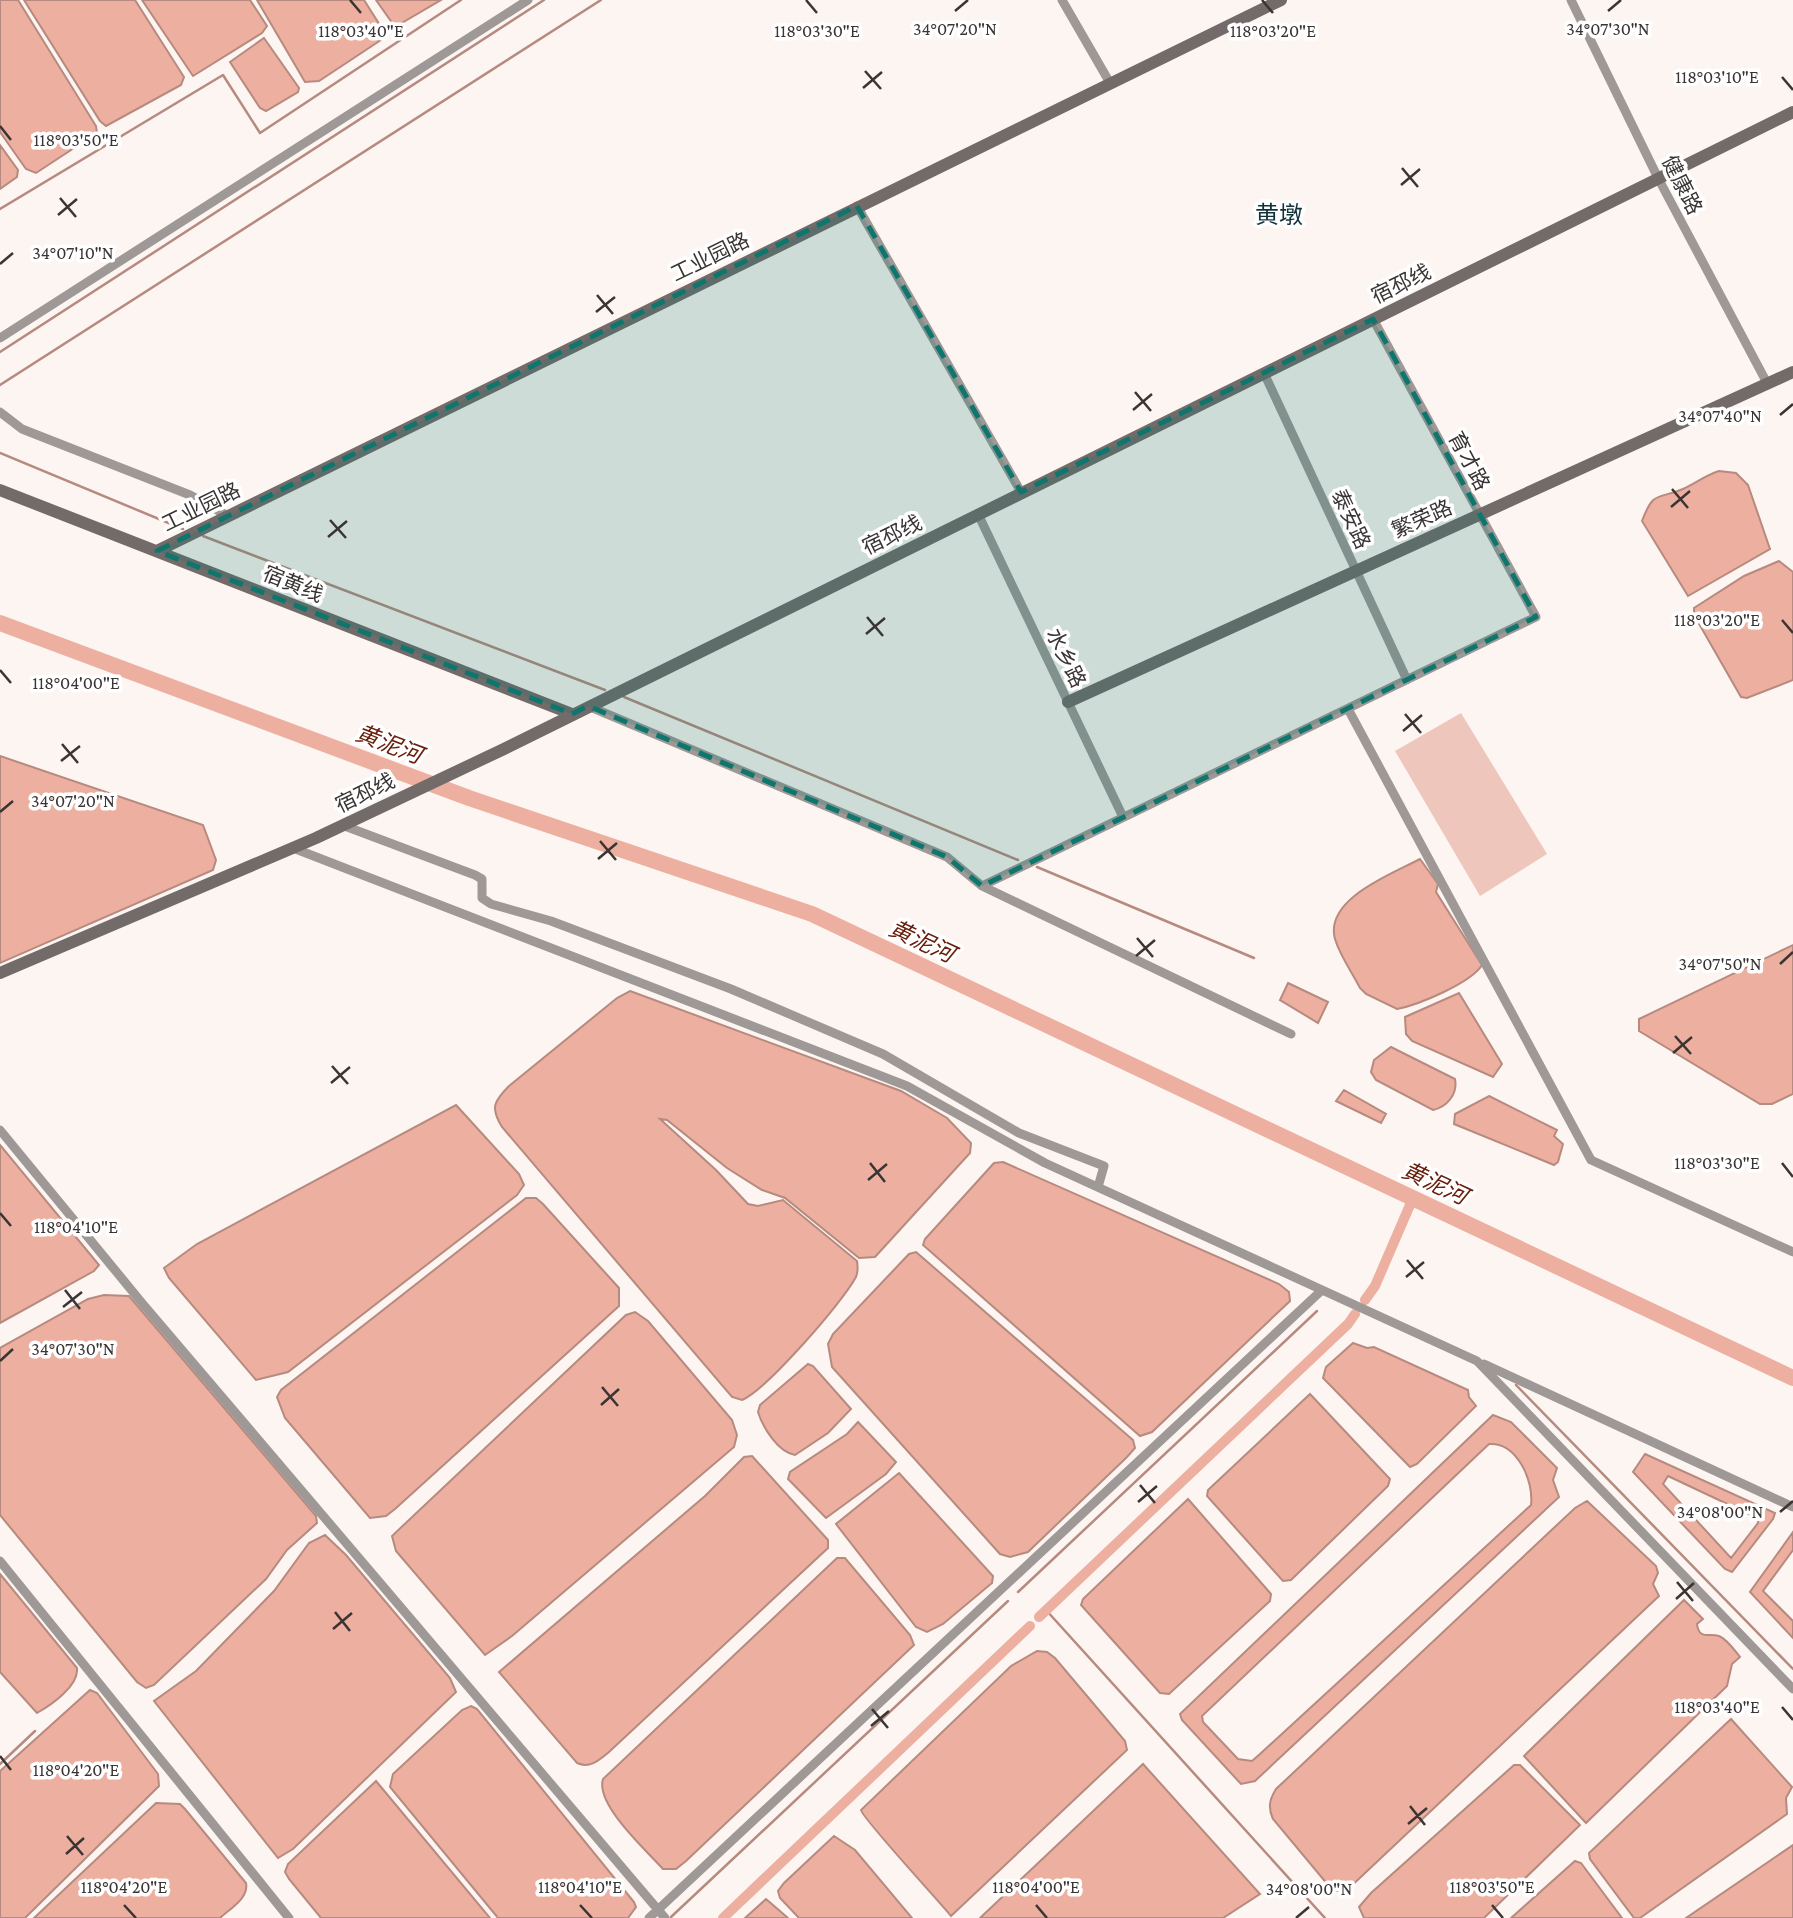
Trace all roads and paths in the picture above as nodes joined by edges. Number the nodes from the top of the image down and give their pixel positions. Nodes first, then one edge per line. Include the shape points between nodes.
1 (528, 0) edge
2 (1062, 0) edge
3 (1281, 0) edge
4 (1571, 0) edge
5 (1110, 83) junction
6 (1793, 112) edge
7 (1658, 178) junction
8 (858, 206) junction
9 (1373, 319) junction
10 (0, 338) edge
11 (1793, 372) edge
12 (1264, 373) junction
13 (1768, 383) junction
14 (0, 412) edge
15 (0, 491) edge
16 (1021, 492) junction
17 (978, 514) junction
18 (1478, 515) junction
19 (228, 516) junction
20 (157, 551) junction
21 (1356, 571) junction
22 (1407, 680) junction
23 (1068, 702) junction
24 (589, 706) junction
25 (1348, 709) junction
26 (572, 714) junction
27 (1123, 817) junction
28 (342, 825) junction
29 (293, 848) junction
30 (982, 886) junction
31 (0, 973) edge
32 (1291, 1034) dead end
33 (0, 1130) edge
34 (1019, 1133) junction
35 (1013, 1148) junction
36 (1098, 1187) junction
37 (1793, 1252) edge
38 (1322, 1290) junction
39 (1477, 1361) junction
40 (1793, 1507) edge
41 (0, 1561) edge
42 (1793, 1689) edge
43 (658, 1909) junction
44 (289, 1918) edge
45 (649, 1918) edge
46 (665, 1918) edge

1 - 10 street
2 - 5 street
3 - 5 street, 工业园路
4 - 7 street, 健康路
5 - 8 street, 工业园路
6 - 7 street, 宿邳线
7 - 9 street, 宿邳线
7 - 13 street, 健康路
8 - 16 street
8 - 19 street, 工业园路
9 - 12 street, 宿邳线
9 - 18 street, 育才路
11 - 13 street, 繁荣路
12 - 16 street, 宿邳线
12 - 21 street, 泰安路
13 - 18 street, 繁荣路
14 - 19 street via 22,429 190,495
15 - 20 street, 宿黄线
16 - 17 street, 宿邳线
17 - 23 street, 水乡路
17 - 24 street, 宿邳线
18 - 21 street, 繁荣路
18 - 22 street, 育才路 via 1536,617
19 - 20 street, 工业园路
20 - 26 street, 宿黄线
21 - 22 street, 泰安路
21 - 23 street, 繁荣路
22 - 25 street
23 - 27 street, 水乡路
24 - 26 street, 宿邳线
24 - 30 street via 947,857
25 - 27 street
25 - 37 street via 1591,1160
26 - 28 street, 宿邳线
27 - 30 street
28 - 29 street, 宿邳线
28 - 34 street via 475,875 482,879 482,898 491,904 551,921 731,989 883,1054
29 - 31 street, 宿邳线
29 - 35 street via 863,1067 907,1086
30 - 32 street
33 - 43 street
34 - 35 street
34 - 36 street via 1104,1166
35 - 36 street
36 - 38 street
38 - 39 street
38 - 43 street
39 - 40 street
39 - 42 street
41 - 44 street
43 - 45 street
43 - 46 street

